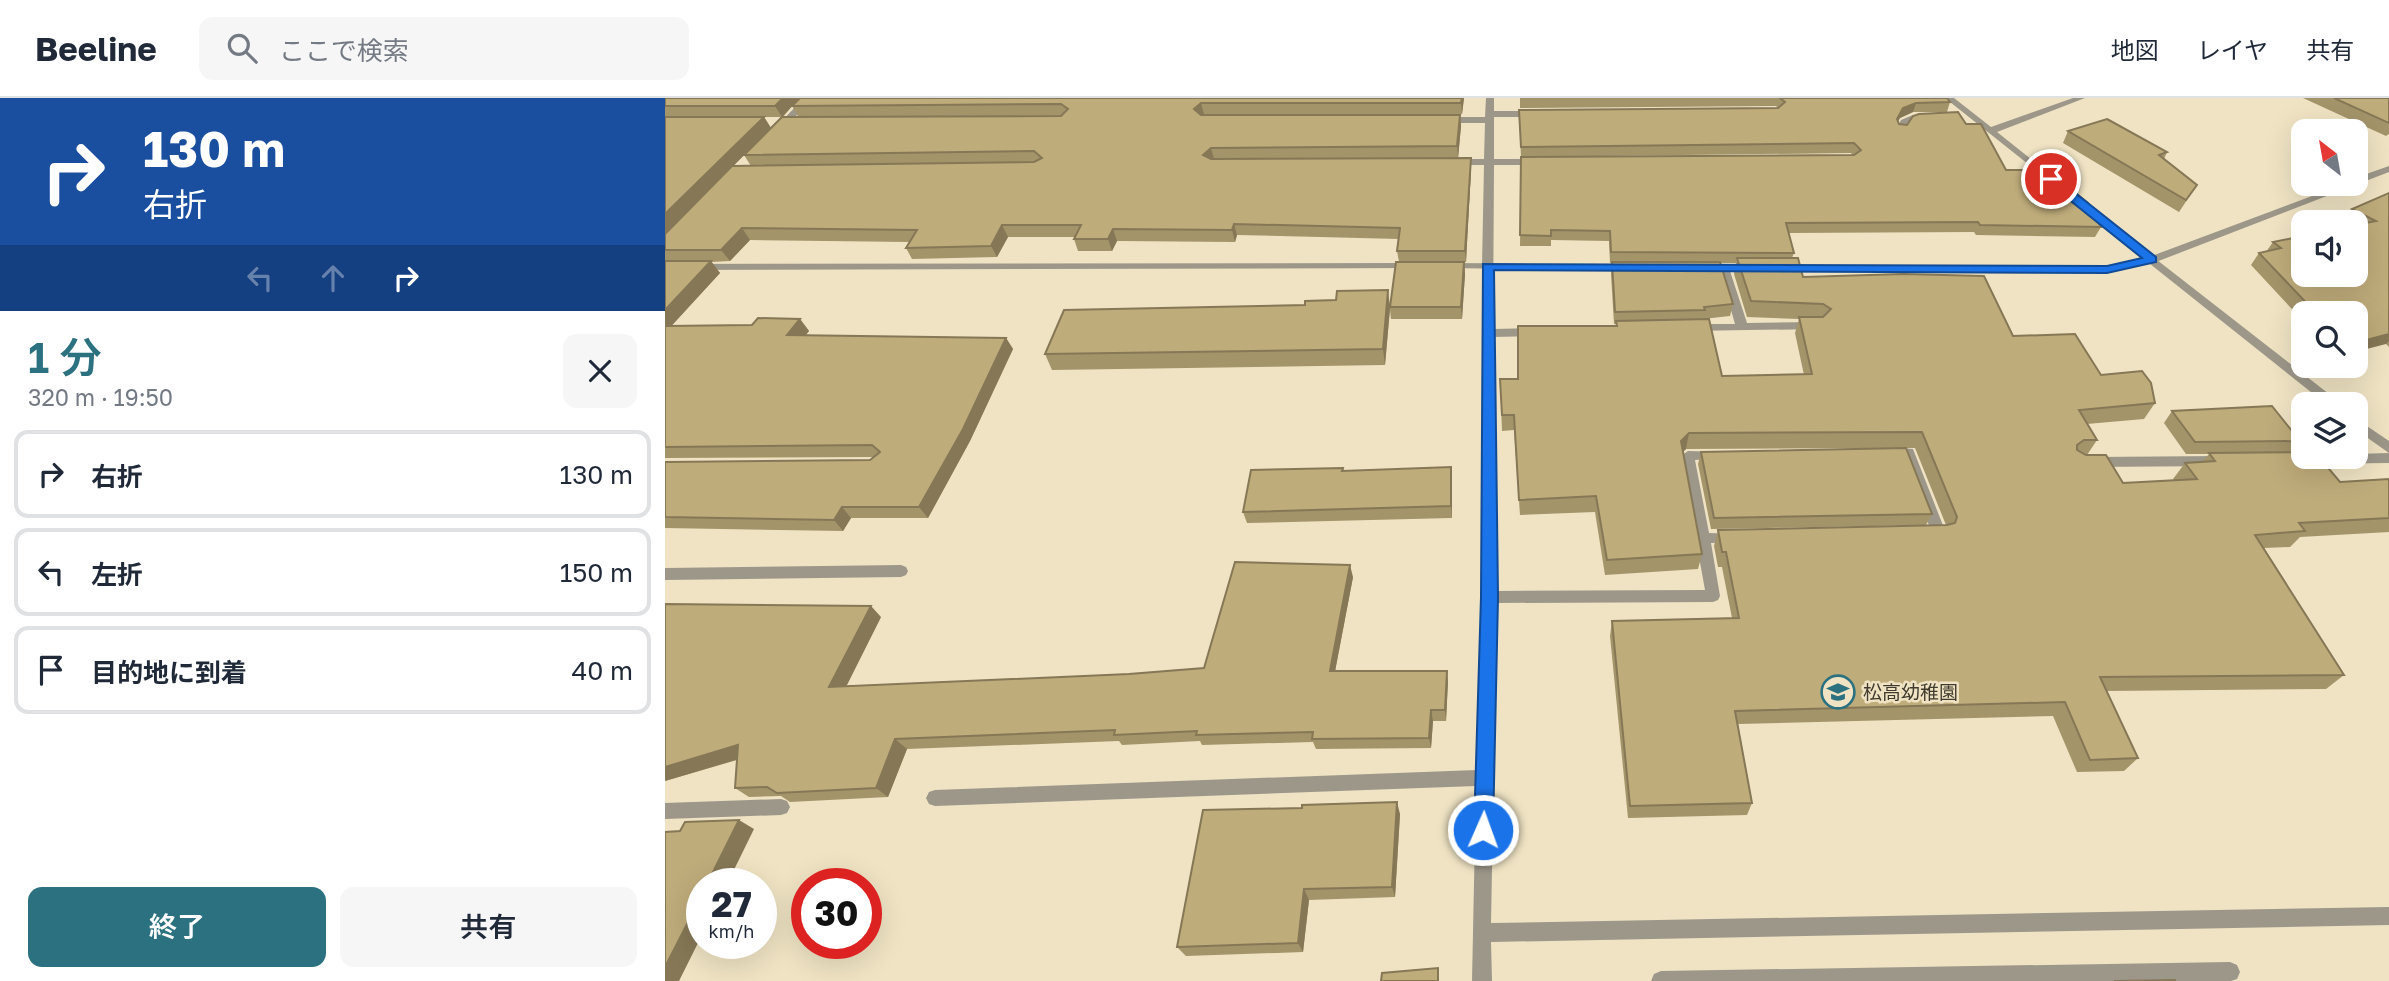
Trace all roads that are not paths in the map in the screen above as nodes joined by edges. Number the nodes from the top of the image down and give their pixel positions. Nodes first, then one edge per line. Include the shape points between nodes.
1 (809, 98) edge
2 (1490, 98) edge
3 (1949, 98) edge
4 (2081, 98) edge
5 (1545, 114) edge
6 (1972, 116) junction
7 (1490, 117) junction
8 (1960, 117) edge
9 (1936, 118) edge
10 (1435, 120) edge
11 (771, 123) edge
12 (785, 123) junction
13 (798, 123) edge
14 (1901, 130) edge
15 (1990, 131) junction
16 (765, 142) edge
17 (1489, 162) junction
18 (1545, 162) edge
19 (1448, 163) edge
20 (2389, 169) edge
21 (2368, 177) edge
22 (2066, 191) edge
23 (2320, 196) edge
24 (2076, 200) edge
25 (2152, 260) junction
26 (1487, 266) junction
27 (665, 267) edge
28 (1641, 267) edge
29 (1696, 268) edge
30 (1724, 268) junction
31 (1818, 326) edge
32 (1742, 327) junction
33 (1675, 329) edge
34 (1555, 331) edge
35 (1488, 333) junction
36 (2319, 392) edge
37 (2368, 432) edge
38 (2389, 448) edge
39 (1881, 452) edge
40 (1730, 455) edge
41 (2368, 458) edge
42 (2389, 458) edge
43 (2239, 460) edge
44 (2076, 463) edge
45 (1911, 534) edge
46 (1745, 537) edge
47 (1703, 538) junction
48 (901, 571) dead end
49 (665, 574) edge
50 (1490, 597) junction
51 (1485, 778) junction
52 (935, 798) dead end
53 (781, 807) edge
54 (665, 811) edge
55 (2389, 916) edge
56 (1481, 933) junction
57 (2230, 972) dead end
58 (1482, 981) edge
59 (1661, 981) edge

1 - 12 street
2 - 7 street
3 - 6 street
4 - 15 street
5 - 7 street
6 - 8 street
6 - 15 street
7 - 10 street
7 - 17 street
9 - 14 street via 1913,118 1904,122
11 - 12 street
12 - 13 street
12 - 16 street
15 - 22 street
17 - 18 street
17 - 19 street
17 - 26 street
20 - 21 street
23 - 25 street
24 - 25 street
25 - 30 street via 2107,269
25 - 36 street
26 - 27 street
26 - 28 street
26 - 35 street
29 - 30 street
30 - 32 street
31 - 32 street
32 - 33 street
34 - 35 street
35 - 50 street
37 - 38 street
39 - 45 street via 1908,452 1939,533
40 - 47 street via 1688,456
41 - 42 street
43 - 44 street
46 - 47 street
47 - 50 street via 1713,596
48 - 49 street
50 - 51 street
51 - 52 street
51 - 56 street
53 - 54 street
55 - 56 street
56 - 58 street
57 - 59 street

